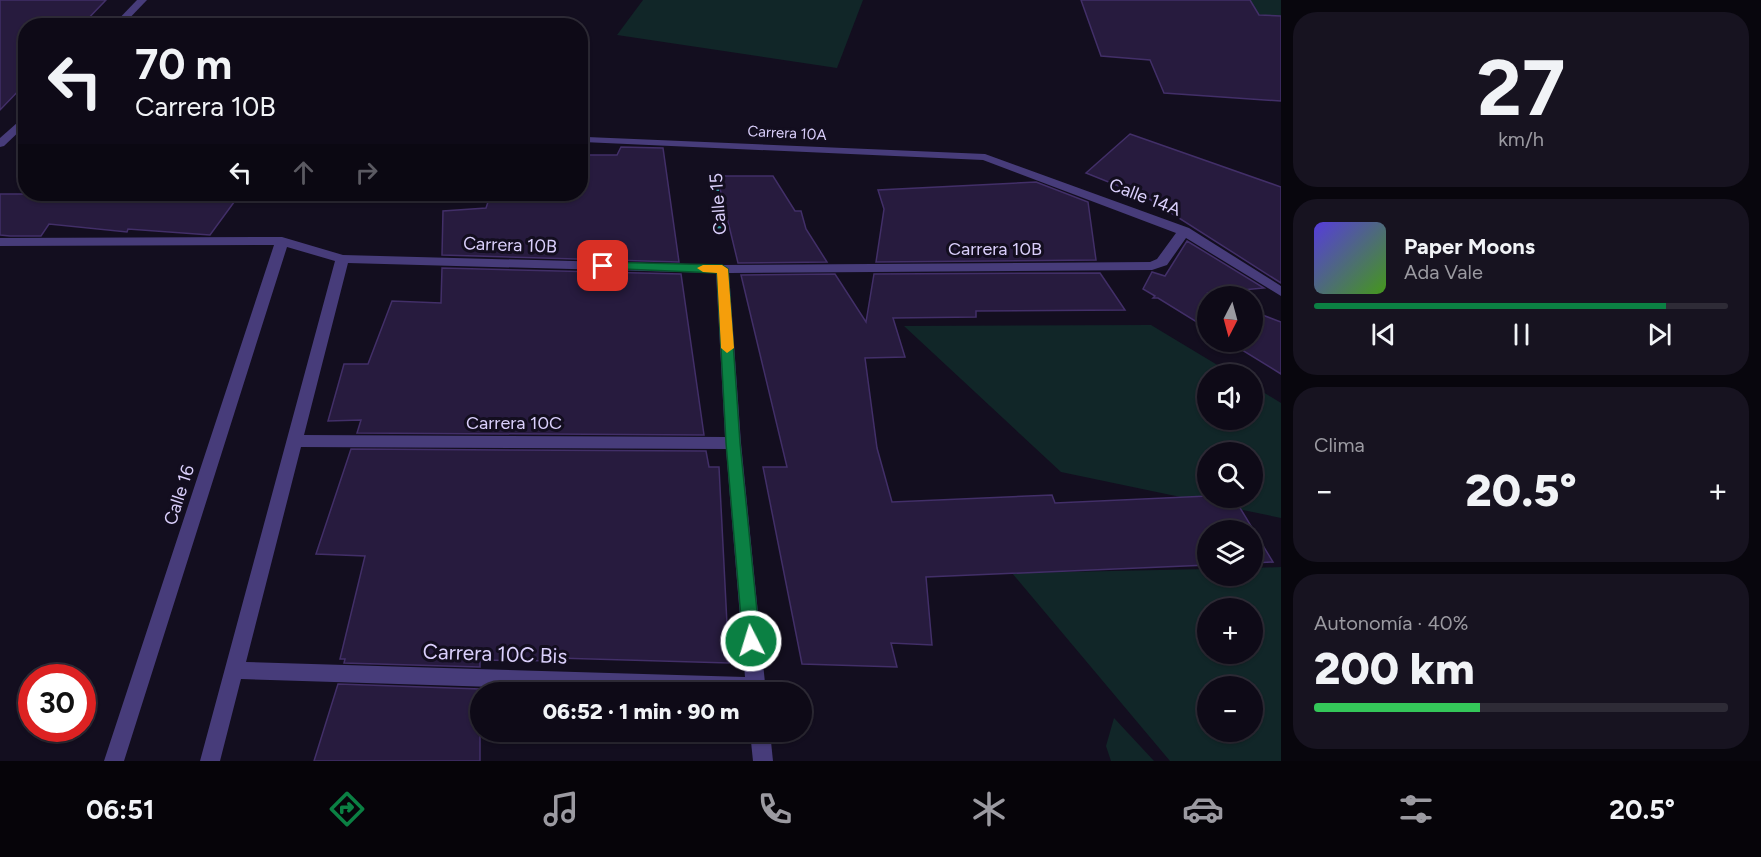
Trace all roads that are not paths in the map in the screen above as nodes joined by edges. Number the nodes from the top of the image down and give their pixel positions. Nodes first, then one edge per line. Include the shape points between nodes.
1 (142, 0) edge
2 (125, 18) edge
3 (18, 126) edge
4 (588, 140) edge
5 (0, 144) edge
6 (985, 157) joint
7 (1184, 231) junction
8 (282, 241) junction
9 (0, 242) edge
10 (342, 259) junction
11 (722, 269) junction
12 (1281, 292) edge
13 (294, 441) junction
14 (733, 443) junction
15 (234, 670) junction
16 (564, 682) edge
17 (755, 682) edge
18 (761, 742) edge
19 (114, 761) edge
20 (210, 761) edge
21 (763, 761) edge

1 - 2 street
3 - 5 street
4 - 6 street, Carrera 10A
6 - 7 street, Calle 14A
7 - 11 street, Carrera 10B via 1162,262 1152,266
7 - 12 street, Calle 14A
8 - 9 street, Carrera 10B
8 - 10 street, Carrera 10B
8 - 19 street, Calle 16
10 - 11 street, Carrera 10B
10 - 13 street
11 - 14 street
13 - 14 street, Carrera 10C
13 - 15 street
14 - 17 street
15 - 16 street, Carrera 10C Bis
15 - 20 street
18 - 21 street

